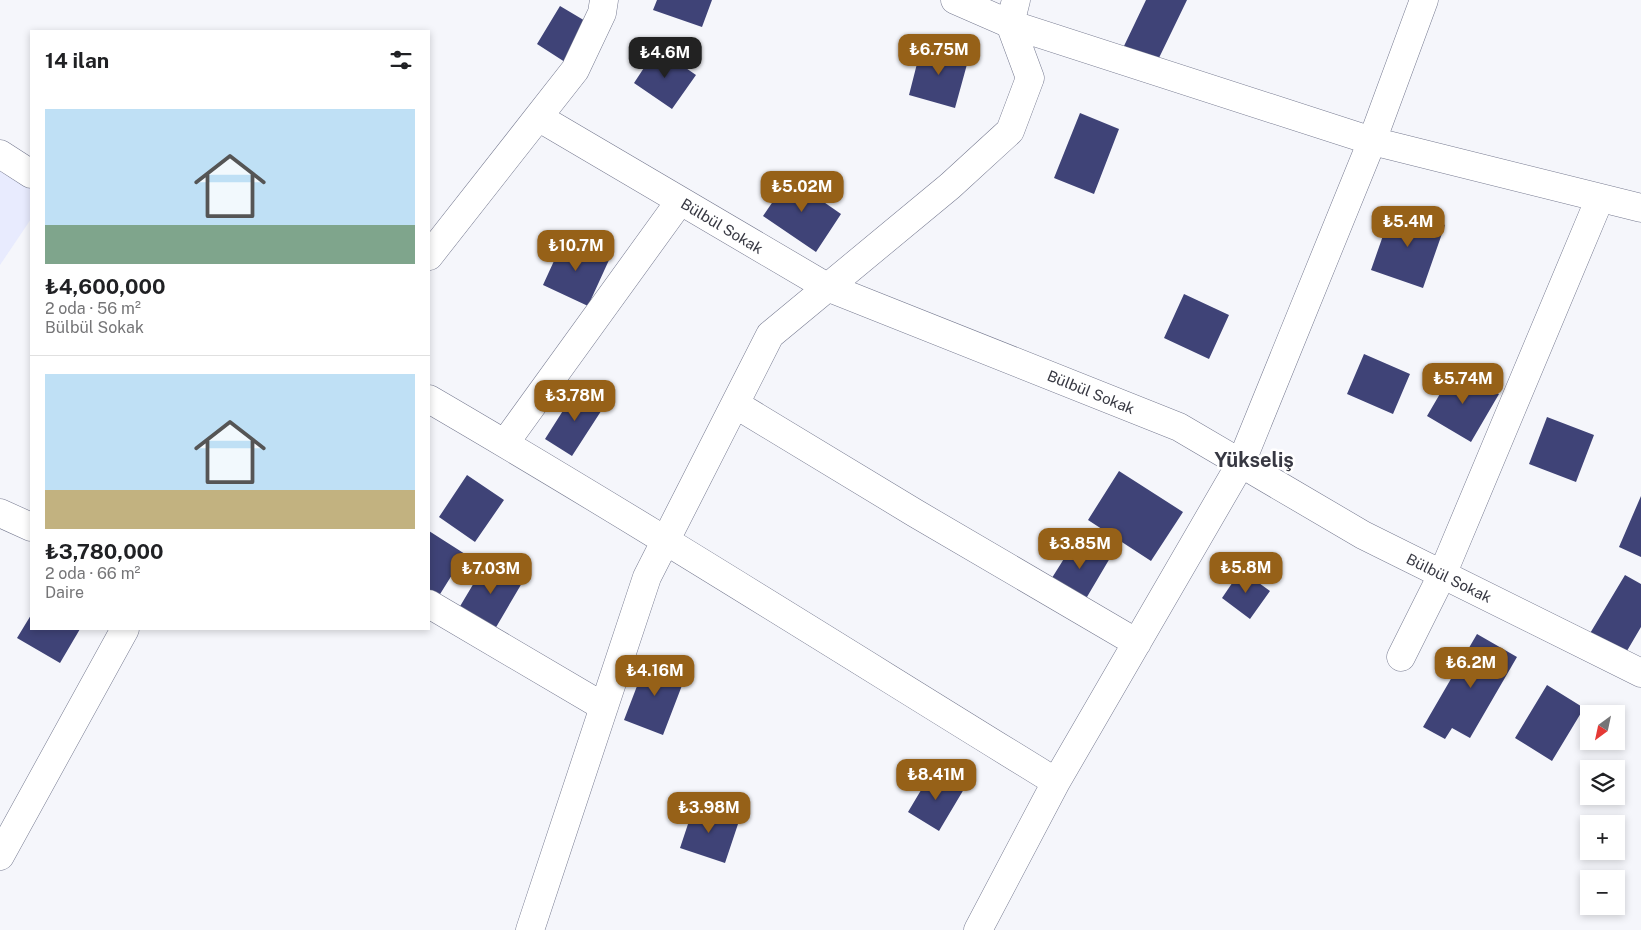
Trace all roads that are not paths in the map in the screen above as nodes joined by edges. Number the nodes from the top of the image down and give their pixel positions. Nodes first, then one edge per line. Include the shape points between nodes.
1 (604, 0) edge
2 (955, 0) edge
3 (1424, 0) edge
4 (1013, 12) edge
5 (538, 116) junction
6 (1372, 142) junction
7 (0, 154) edge
8 (30, 173) edge
9 (1600, 198) junction
10 (680, 201) junction
11 (1641, 208) edge
12 (430, 255) edge
13 (827, 287) junction
14 (430, 400) edge
15 (735, 404) junction
16 (505, 443) junction
17 (1241, 463) junction
18 (0, 513) edge
19 (30, 528) edge
20 (665, 541) junction
21 (1442, 575) junction
22 (430, 605) edge
23 (124, 630) edge
24 (1137, 643) junction
25 (1401, 657) dead end
26 (1641, 673) edge
27 (604, 707) junction
28 (1056, 782) junction
29 (0, 856) edge
30 (530, 930) edge
31 (978, 930) edge

1 - 5 street via 602,13 575,70
2 - 4 street
3 - 6 street
4 - 6 street
4 - 13 street via 1030,78 1010,131 950,186
5 - 10 street, Bülbül Sokak
5 - 12 street
6 - 9 street
6 - 17 street
7 - 8 street
9 - 11 street
9 - 21 street
10 - 13 street, Bülbül Sokak
10 - 16 street
13 - 15 street via 770,334
13 - 17 street, Bülbül Sokak via 1179,427
14 - 16 street
15 - 20 street
15 - 24 street
16 - 20 street
17 - 21 street, Bülbül Sokak via 1363,536
17 - 24 street
18 - 19 street
20 - 27 street via 647,577
20 - 28 street
21 - 25 street
21 - 26 street, Bülbül Sokak
22 - 27 street
23 - 29 street
24 - 28 street
27 - 30 street
28 - 31 street

